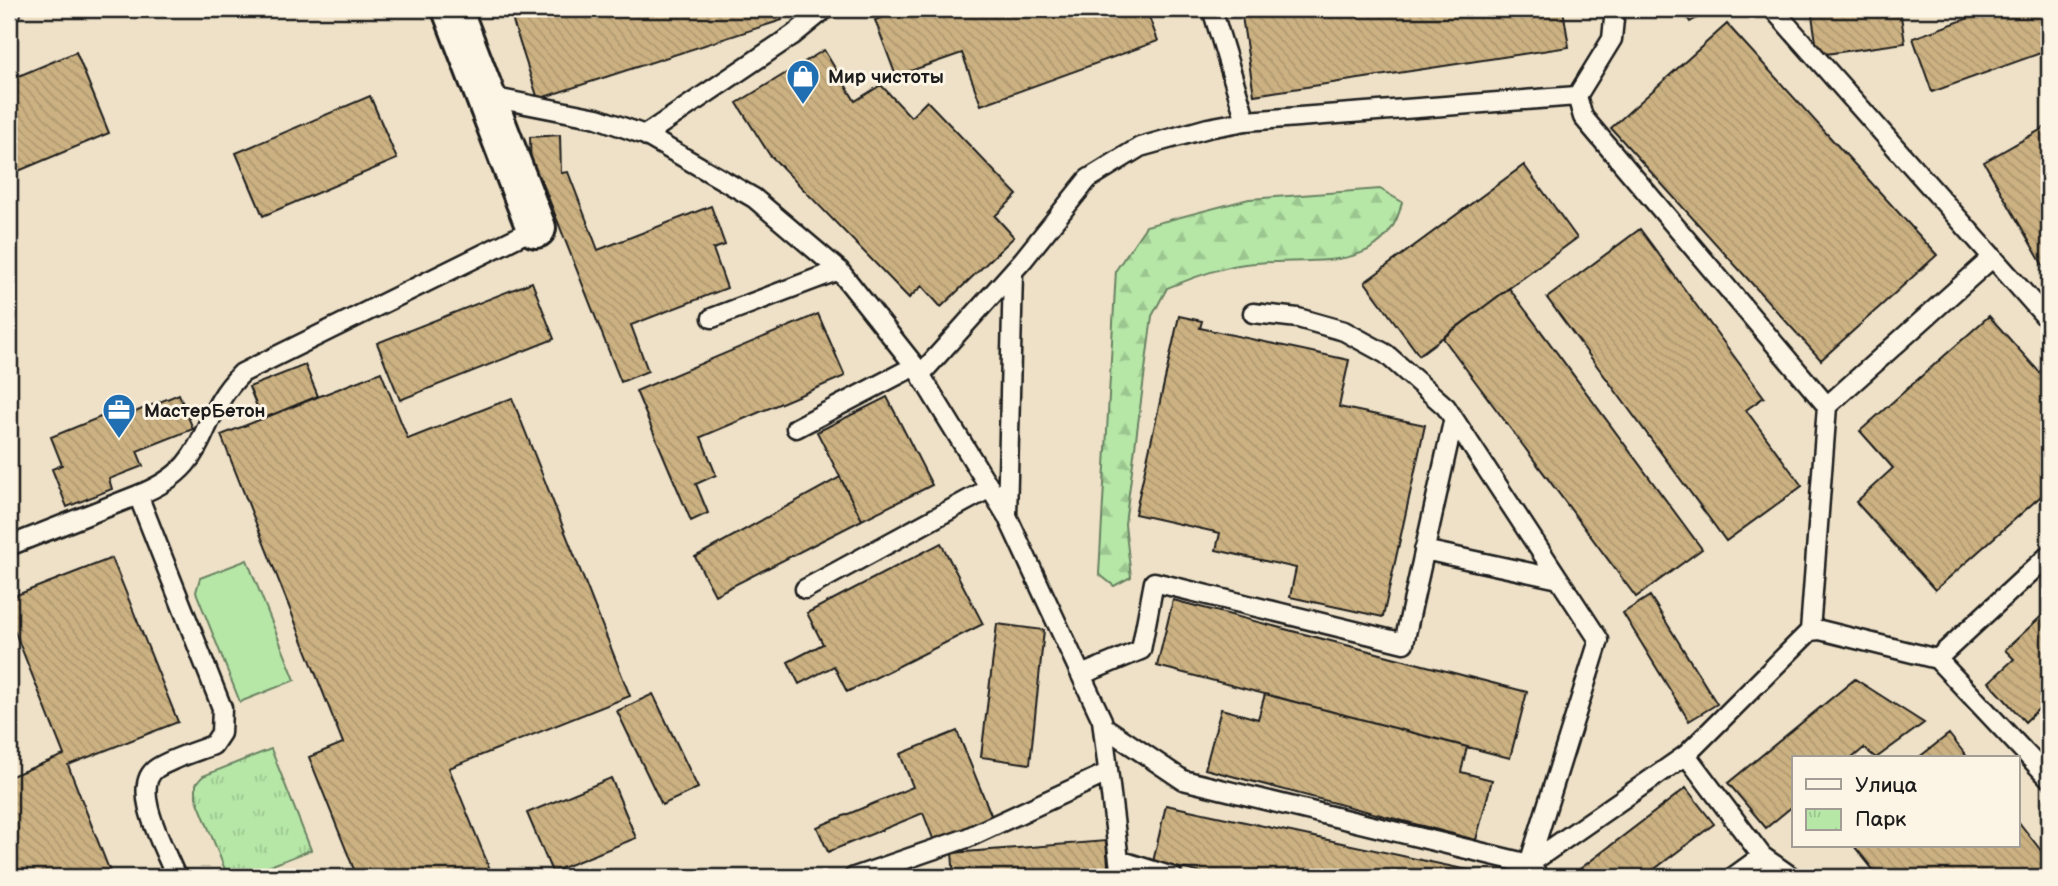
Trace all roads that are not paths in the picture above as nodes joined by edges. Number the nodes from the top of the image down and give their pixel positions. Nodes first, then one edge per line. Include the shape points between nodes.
1 (452, 9) edge
2 (825, 9) edge
3 (1212, 9) edge
4 (1615, 9) edge
5 (1773, 9) edge
6 (485, 96) junction
7 (1577, 96) junction
8 (1246, 121) junction
9 (645, 135) junction
10 (536, 228) joint
11 (1993, 257) junction
12 (839, 270) junction
13 (1013, 272) junction
14 (1253, 313) dead end
15 (712, 318) dead end
16 (2049, 321) edge
17 (918, 370) junction
18 (1827, 406) junction
19 (1453, 422) junction
20 (796, 428) dead end
21 (990, 488) junction
22 (138, 495) junction
23 (1007, 516) junction
24 (9, 546) edge
25 (1424, 550) junction
26 (2049, 555) edge
27 (1559, 579) junction
28 (805, 589) dead end
29 (1810, 631) junction
30 (1937, 659) junction
31 (1081, 675) junction
32 (1103, 726) junction
33 (1686, 755) junction
34 (1107, 773) junction
35 (2049, 778) edge
36 (1762, 856) junction
37 (1120, 869) edge
38 (1534, 871) edge
39 (176, 877) edge
40 (853, 877) edge
41 (1173, 877) edge
42 (1733, 877) edge
43 (1792, 877) edge

1 - 6 street
2 - 9 lane
3 - 8 lane
4 - 7 lane via 1612,39
5 - 11 lane
6 - 9 lane via 597,118
6 - 10 street
7 - 8 lane
7 - 18 lane via 1583,117
8 - 13 lane via 1140,146 1088,179
9 - 12 lane via 754,198
10 - 22 lane via 259,362 222,396 186,466 163,485
11 - 16 lane
11 - 18 lane
12 - 15 lane
12 - 17 lane
13 - 17 lane
13 - 23 lane
14 - 19 lane via 1298,318 1344,331 1375,348 1446,407
17 - 20 lane
17 - 21 lane
18 - 29 lane
19 - 25 lane
19 - 27 lane
21 - 23 lane
21 - 28 lane
22 - 24 lane
22 - 39 lane via 224,722 212,746 158,768 147,780 144,797
23 - 31 lane
25 - 27 lane
25 - 31 lane via 1404,643 1154,582 1141,650
26 - 30 lane
27 - 38 lane via 1599,640
29 - 30 lane
29 - 33 lane
30 - 35 lane
31 - 32 lane
32 - 34 lane
32 - 38 lane via 1183,780
33 - 36 lane
33 - 38 lane
34 - 37 lane
34 - 40 lane via 967,838
36 - 42 lane
36 - 43 lane
37 - 41 lane

